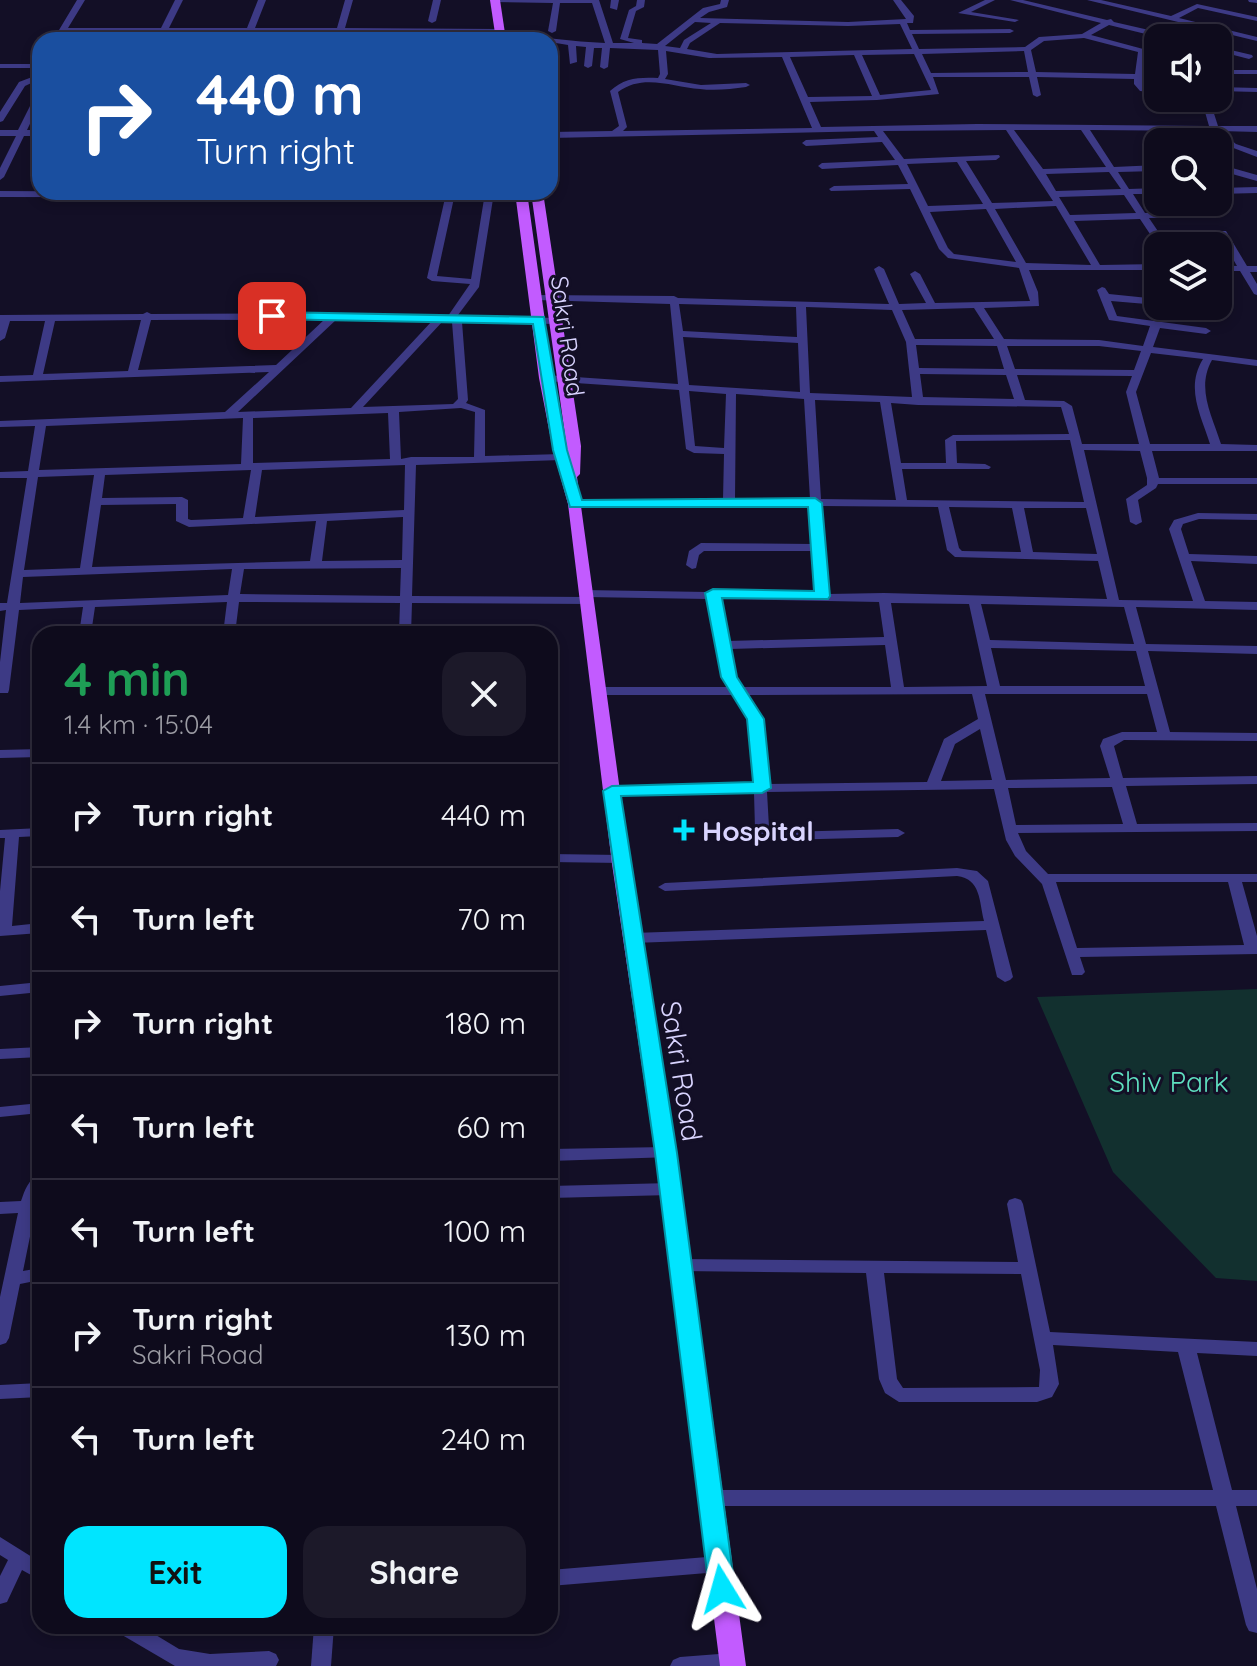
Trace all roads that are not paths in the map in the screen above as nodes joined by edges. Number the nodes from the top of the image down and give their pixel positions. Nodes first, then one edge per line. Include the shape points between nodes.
1 (81, 0) edge
2 (179, 0) edge
3 (262, 0) edge
4 (349, 0) edge
5 (437, 0) edge
6 (495, 0) edge
7 (507, 0) edge
8 (641, 0) edge
9 (725, 0) edge
10 (897, 0) edge
11 (991, 0) edge
12 (1014, 0) edge
13 (1091, 0) edge
14 (1139, 0) edge
15 (557, 1) edge
16 (595, 1) edge
17 (1122, 7) junction
18 (1134, 10) junction
19 (1172, 19) junction
20 (1257, 19) edge
21 (694, 20) junction
22 (1015, 20) dead end
23 (432, 21) dead end
24 (713, 23) junction
25 (1109, 23) junction
26 (905, 28) junction
27 (164, 29) junction
28 (62, 30) joint
29 (250, 30) junction
30 (341, 30) junction
31 (552, 31) dead end
32 (1010, 31) dead end
33 (1144, 31) edge
34 (163, 32) edge
35 (368, 32) edge
36 (504, 32) edge
37 (505, 32) edge
38 (932, 32) junction
39 (1084, 36) junction
40 (1257, 39) edge
41 (558, 42) edge
42 (571, 43) junction
43 (590, 45) junction
44 (608, 46) junction
45 (663, 47) junction
46 (684, 48) junction
47 (1027, 49) junction
48 (942, 51) junction
49 (1142, 51) joint
50 (1232, 51) edge
51 (915, 52) junction
52 (857, 53) junction
53 (785, 54) junction
54 (1253, 55) edge
55 (573, 62) dead end
56 (0, 66) edge
57 (32, 66) edge
58 (588, 66) dead end
59 (604, 67) dead end
60 (1232, 72) edge
61 (1255, 72) edge
62 (1031, 74) junction
63 (927, 75) junction
64 (1138, 77) junction
65 (32, 79) edge
66 (662, 81) junction
67 (746, 85) dead end
68 (1144, 88) edge
69 (1232, 89) edge
70 (1257, 90) edge
71 (1037, 95) dead end
72 (877, 98) junction
73 (804, 100) junction
74 (4, 105) edge
75 (32, 110) edge
76 (0, 119) edge
77 (977, 127) junction
78 (1008, 127) junction
79 (876, 128) junction
80 (1084, 128) junction
81 (817, 129) junction
82 (1144, 129) edge
83 (1257, 129) edge
84 (1232, 130) edge
85 (621, 132) junction
86 (0, 133) edge
87 (20, 133) junction
88 (32, 133) edge
89 (558, 135) edge
90 (885, 138) junction
91 (806, 143) dead end
92 (1232, 146) edge
93 (1257, 154) edge
94 (996, 157) dead end
95 (960, 159) junction
96 (901, 161) junction
97 (822, 166) dead end
98 (1144, 168) edge
99 (1111, 169) junction
100 (1232, 171) edge
101 (1040, 172) junction
102 (0, 177) edge
103 (1257, 178) edge
104 (914, 186) junction
105 (834, 189) dead end
106 (1257, 190) edge
107 (1126, 191) junction
108 (1144, 191) edge
109 (1232, 191) edge
110 (0, 194) edge
111 (32, 194) edge
112 (1056, 199) junction
113 (450, 200) edge
114 (489, 200) edge
115 (522, 200) edge
116 (538, 200) edge
117 (988, 207) junction
118 (925, 209) junction
119 (1142, 216) junction
120 (1067, 218) junction
121 (1153, 232) edge
122 (1232, 250) edge
123 (1023, 267) junction
124 (1097, 267) junction
125 (1144, 267) edge
126 (879, 269) dead end
127 (1232, 269) edge
128 (1242, 269) junction
129 (1257, 269) edge
130 (915, 274) dead end
131 (475, 282) junction
132 (1257, 292) edge
133 (543, 297) junction
134 (674, 299) junction
135 (1144, 300) edge
136 (801, 305) junction
137 (932, 306) junction
138 (978, 306) junction
139 (896, 307) junction
140 (147, 315) junction
141 (334, 316) junction
142 (51, 317) junction
143 (3, 318) edge
144 (449, 318) junction
145 (539, 320) junction
146 (554, 321) junction
147 (1156, 325) junction
148 (1206, 331) dead end
149 (677, 334) junction
150 (0, 338) edge
151 (803, 340) junction
152 (911, 342) junction
153 (1001, 343) junction
154 (1149, 349) junction
155 (1209, 357) junction
156 (1257, 363) edge
157 (279, 368) junction
158 (915, 371) junction
159 (1011, 373) junction
160 (1137, 373) junction
161 (132, 374) junction
162 (37, 378) junction
163 (546, 378) junction
164 (0, 379) edge
165 (562, 379) junction
166 (682, 388) junction
167 (731, 391) junction
168 (807, 396) junction
169 (885, 400) junction
170 (918, 402) junction
171 (1020, 402) junction
172 (460, 405) junction
173 (393, 410) junction
174 (354, 411) junction
175 (248, 415) junction
176 (227, 416) junction
177 (41, 422) junction
178 (0, 424) edge
179 (1076, 442) junction
180 (1144, 448) junction
181 (1217, 448) junction
182 (1257, 448) edge
183 (730, 451) junction
184 (562, 457) junction
185 (479, 459) junction
186 (396, 460) junction
187 (411, 460) junction
188 (252, 466) junction
189 (896, 466) junction
190 (952, 466) junction
191 (985, 467) dead end
192 (100, 471) junction
193 (33, 474) junction
194 (0, 475) edge
195 (1153, 481) junction
196 (1257, 481) edge
197 (574, 494) junction
198 (97, 502) junction
199 (729, 502) junction
200 (815, 503) junction
201 (902, 503) junction
202 (943, 504) junction
203 (1017, 504) junction
204 (1090, 505) junction
205 (408, 513) junction
206 (1257, 517) edge
207 (322, 518) junction
208 (248, 522) junction
209 (1136, 522) dead end
210 (819, 548) junction
211 (1028, 557) junction
212 (1185, 557) junction
213 (1103, 558) junction
214 (1257, 560) edge
215 (316, 563) junction
216 (405, 564) junction
217 (238, 565) junction
218 (692, 565) dead end
219 (86, 571) junction
220 (18, 574) junction
221 (713, 593) junction
222 (822, 596) junction
223 (587, 597) junction
224 (884, 597) junction
225 (235, 598) junction
226 (405, 598) junction
227 (974, 599) junction
228 (90, 602) junction
229 (1114, 603) junction
230 (1129, 603) junction
231 (1200, 605) junction
232 (6, 606) edge
233 (1257, 606) edge
234 (86, 626) edge
235 (230, 626) edge
236 (405, 626) edge
237 (891, 641) junction
238 (983, 644) junction
239 (722, 645) junction
240 (1141, 649) junction
241 (1257, 650) edge
242 (735, 689) junction
243 (3, 690) dead end
244 (1153, 690) junction
245 (599, 691) junction
246 (898, 691) junction
247 (978, 692) junction
248 (995, 692) junction
249 (984, 721) junction
250 (1165, 737) junction
251 (1257, 737) edge
252 (32, 753) edge
253 (0, 754) edge
254 (1257, 780) edge
255 (1118, 781) junction
256 (998, 783) junction
257 (933, 784) junction
258 (762, 788) junction
259 (612, 791) junction
260 (1257, 827) edge
261 (1131, 828) junction
262 (1011, 829) junction
263 (32, 832) edge
264 (898, 833) dead end
265 (6, 834) edge
266 (558, 858) edge
267 (621, 859) junction
268 (1045, 878) junction
269 (1234, 878) junction
270 (1257, 878) edge
271 (665, 887) dead end
272 (992, 925) junction
273 (32, 928) edge
274 (2, 930) edge
275 (633, 938) junction
276 (1255, 949) edge
277 (1071, 953) junction
278 (1077, 972) dead end
279 (1005, 977) dead end
280 (32, 988) edge
281 (0, 991) edge
282 (32, 1052) edge
283 (0, 1054) edge
284 (32, 1109) edge
285 (0, 1112) edge
286 (666, 1153) junction
287 (558, 1155) edge
288 (671, 1189) junction
289 (558, 1192) edge
290 (1015, 1204) dead end
291 (32, 1206) edge
292 (0, 1208) edge
293 (32, 1213) edge
294 (680, 1265) junction
295 (874, 1266) junction
296 (1028, 1268) junction
297 (32, 1275) edge
298 (13, 1279) junction
299 (0, 1338) edge
300 (1042, 1338) junction
301 (1186, 1346) junction
302 (1257, 1349) edge
303 (32, 1390) edge
304 (0, 1392) edge
305 (711, 1498) junction
306 (1225, 1498) junction
307 (1257, 1498) edge
308 (0, 1545) edge
309 (19, 1557) junction
310 (719, 1564) junction
311 (32, 1566) edge
312 (558, 1577) edge
313 (0, 1596) edge
314 (1256, 1625) edge
315 (137, 1634) edge
316 (323, 1634) edge
317 (269, 1660) dead end
318 (733, 1664) edge
319 (321, 1666) edge
320 (680, 1666) edge

1 - 28 street
2 - 27 street
3 - 29 street
4 - 30 street
5 - 23 street
6 - 7 street
6 - 36 main road
7 - 15 street
7 - 37 main road
8 - 45 street via 624,39
9 - 21 street
10 - 26 street via 912,19
11 - 22 street via 962,17
12 - 25 street
13 - 17 street
14 - 17 street
15 - 16 street
15 - 31 street
16 - 44 street
17 - 18 street
18 - 19 street
18 - 25 street
19 - 20 street via 1197,6
19 - 40 street
21 - 24 street
21 - 45 street
24 - 26 street
24 - 46 street
25 - 33 street
25 - 39 street
26 - 38 street
26 - 51 street
27 - 28 street
27 - 29 street
27 - 34 street
29 - 30 street
30 - 35 street
32 - 38 street
38 - 48 street
39 - 47 street via 1042,39
39 - 49 street
41 - 42 street
42 - 43 street
42 - 55 street
43 - 44 street
43 - 58 street
44 - 45 street
44 - 59 street
45 - 46 street
45 - 66 street
46 - 53 street via 704,56
47 - 48 street
47 - 62 street
48 - 51 street
49 - 64 street
50 - 54 street
51 - 52 street
51 - 63 street
52 - 53 street
52 - 72 street
53 - 73 street
54 - 61 street via 1248,64
56 - 57 street
60 - 61 street
62 - 63 street
62 - 64 street
62 - 71 street
63 - 72 street via 936,92 931,95
64 - 68 street
65 - 74 street
66 - 67 street
66 - 85 street via 631,82 615,89
69 - 70 street
72 - 73 street
73 - 81 street
74 - 76 street
75 - 87 street
77 - 78 street
77 - 79 street
77 - 90 street via 980,133 972,136
78 - 80 street
78 - 101 street
79 - 81 street
79 - 90 street
80 - 82 street
80 - 99 street
81 - 85 street
83 - 84 street
85 - 89 street
86 - 87 street
87 - 88 street
87 - 102 street
90 - 91 street
90 - 96 street
92 - 93 street
94 - 95 street
95 - 96 street
95 - 117 street
96 - 97 street
96 - 104 street
98 - 99 street
99 - 101 street
99 - 107 street
100 - 103 street
101 - 112 street
104 - 105 street
104 - 118 street
106 - 109 street
107 - 108 street
107 - 112 street
107 - 119 street
110 - 111 street
112 - 117 street
112 - 120 street
113 - 131 street via 432,278
114 - 131 street
115 - 133 main road, Sakri Road
116 - 133 main road, Sakri Road
117 - 118 street
117 - 123 street
118 - 123 street via 948,254
119 - 120 street
119 - 121 street
120 - 124 street
122 - 128 street
123 - 124 street
123 - 138 street via 1035,304
124 - 125 street
126 - 139 street
127 - 128 street
128 - 129 street
128 - 132 street
130 - 137 street
131 - 144 street via 469,298
133 - 134 street
133 - 145 main road, Sakri Road
133 - 146 main road, Sakri Road
134 - 136 street
134 - 149 street
135 - 147 street via 1103,294 1113,318
136 - 139 street
136 - 151 street
137 - 138 street
137 - 139 street
138 - 153 street
139 - 152 street
140 - 141 street
140 - 142 street
140 - 161 street
141 - 144 street
141 - 157 street
142 - 143 street
142 - 162 street
143 - 150 street
144 - 145 street
144 - 172 street
144 - 174 street
145 - 146 street
145 - 163 main road, Sakri Road
146 - 165 main road, Sakri Road
147 - 148 street
147 - 154 street
149 - 151 street
149 - 166 street
151 - 168 street
152 - 153 street
152 - 158 street
153 - 154 street via 1085,342
153 - 159 street
154 - 155 street
154 - 160 street
155 - 156 street
155 - 181 street via 1198,387
157 - 161 street
157 - 176 street
158 - 159 street
158 - 170 street
159 - 160 street
159 - 171 street
160 - 180 street via 1131,392
161 - 162 street
162 - 164 street
163 - 165 street
163 - 184 main road, Sakri Road
165 - 166 street
165 - 197 main road, Sakri Road via 574,446
166 - 167 street
166 - 183 street via 690,447
167 - 168 street
167 - 183 street
168 - 169 street
168 - 200 street
169 - 170 street
169 - 189 street
170 - 171 street
171 - 179 street via 1064,404
172 - 173 street
172 - 185 street via 480,410
173 - 174 street
173 - 186 street
174 - 175 street
175 - 176 street
175 - 188 street
176 - 177 street
177 - 178 street
177 - 193 street
179 - 180 street
179 - 190 street via 953,438
179 - 204 street
180 - 181 street
180 - 195 street
181 - 182 street
183 - 199 street
184 - 185 street
184 - 197 main road, Sakri Road
185 - 187 street
186 - 187 street
186 - 188 street
187 - 205 street
188 - 192 street
188 - 208 street
189 - 190 street
189 - 201 street
190 - 191 street
192 - 193 street
192 - 198 street
193 - 194 street
193 - 220 street
195 - 196 street
195 - 209 street via 1132,499
197 - 199 street
197 - 223 main road, Sakri Road
198 - 208 street via 177,499 183,501 183,523
198 - 219 street
199 - 200 street
200 - 201 street
200 - 210 street
201 - 202 street
202 - 203 street
202 - 211 street via 953,550 959,554
203 - 204 street
203 - 211 street
204 - 213 street
205 - 207 street
205 - 216 street
206 - 212 street via 1198,516 1178,522 1175,529
207 - 208 street
207 - 215 street
210 - 218 street via 701,547 693,554
210 - 222 street
211 - 213 street
212 - 214 street
212 - 231 street
213 - 229 street
215 - 216 street
215 - 217 street
216 - 226 street
217 - 219 street
217 - 225 street
219 - 220 street
220 - 232 street
221 - 222 street
221 - 223 street
221 - 239 street
222 - 224 street
223 - 226 street
223 - 245 main road, Sakri Road
224 - 227 street
224 - 237 street
225 - 226 street
225 - 228 street
225 - 235 street
226 - 236 street
227 - 229 street
227 - 238 street
228 - 232 street
228 - 234 street
229 - 230 street
230 - 231 street
230 - 240 street
231 - 233 street
232 - 243 street
237 - 239 street
237 - 246 street
238 - 240 street
238 - 248 street
239 - 242 street
240 - 241 street
240 - 244 street
242 - 245 street
242 - 246 street
242 - 258 street via 755,719
244 - 248 street
244 - 250 street
245 - 259 main road, Sakri Road
246 - 247 street
247 - 248 street
247 - 249 street
249 - 256 street
249 - 257 street via 949,742
250 - 251 street
250 - 255 street via 1122,736 1108,742
252 - 253 street
254 - 255 street
255 - 256 street
255 - 261 street
256 - 257 street
256 - 262 street
257 - 258 street
258 - 259 street
258 - 264 street via 761,824 773,836
259 - 267 main road, Sakri Road
260 - 261 street
261 - 262 street
262 - 268 street via 1020,853
263 - 265 street
265 - 274 street
266 - 267 street
267 - 275 main road, Sakri Road
268 - 269 street
268 - 277 street
269 - 270 street
269 - 276 street
271 - 272 street via 957,872 981,881
272 - 275 street
272 - 279 street
273 - 274 street
275 - 286 main road, Sakri Road
276 - 277 street
277 - 278 street
280 - 281 street
282 - 283 street
284 - 285 street
286 - 287 street
286 - 288 main road, Sakri Road
288 - 289 street
288 - 294 main road, Sakri Road
290 - 296 street
291 - 292 street
293 - 298 street
294 - 295 street
294 - 305 main road, Sakri Road
295 - 296 street
295 - 300 street via 888,1379 899,1395 1046,1392 1050,1384
296 - 300 street
297 - 298 street
298 - 299 street
300 - 301 street
301 - 302 street
301 - 306 street
303 - 304 street
305 - 306 street
305 - 310 main road, Sakri Road
306 - 307 street
306 - 314 street
308 - 309 street
309 - 311 street
309 - 313 street
310 - 312 street
310 - 318 main road, Sakri Road
315 - 317 street via 175,1657 210,1663
316 - 319 street
318 - 320 street

